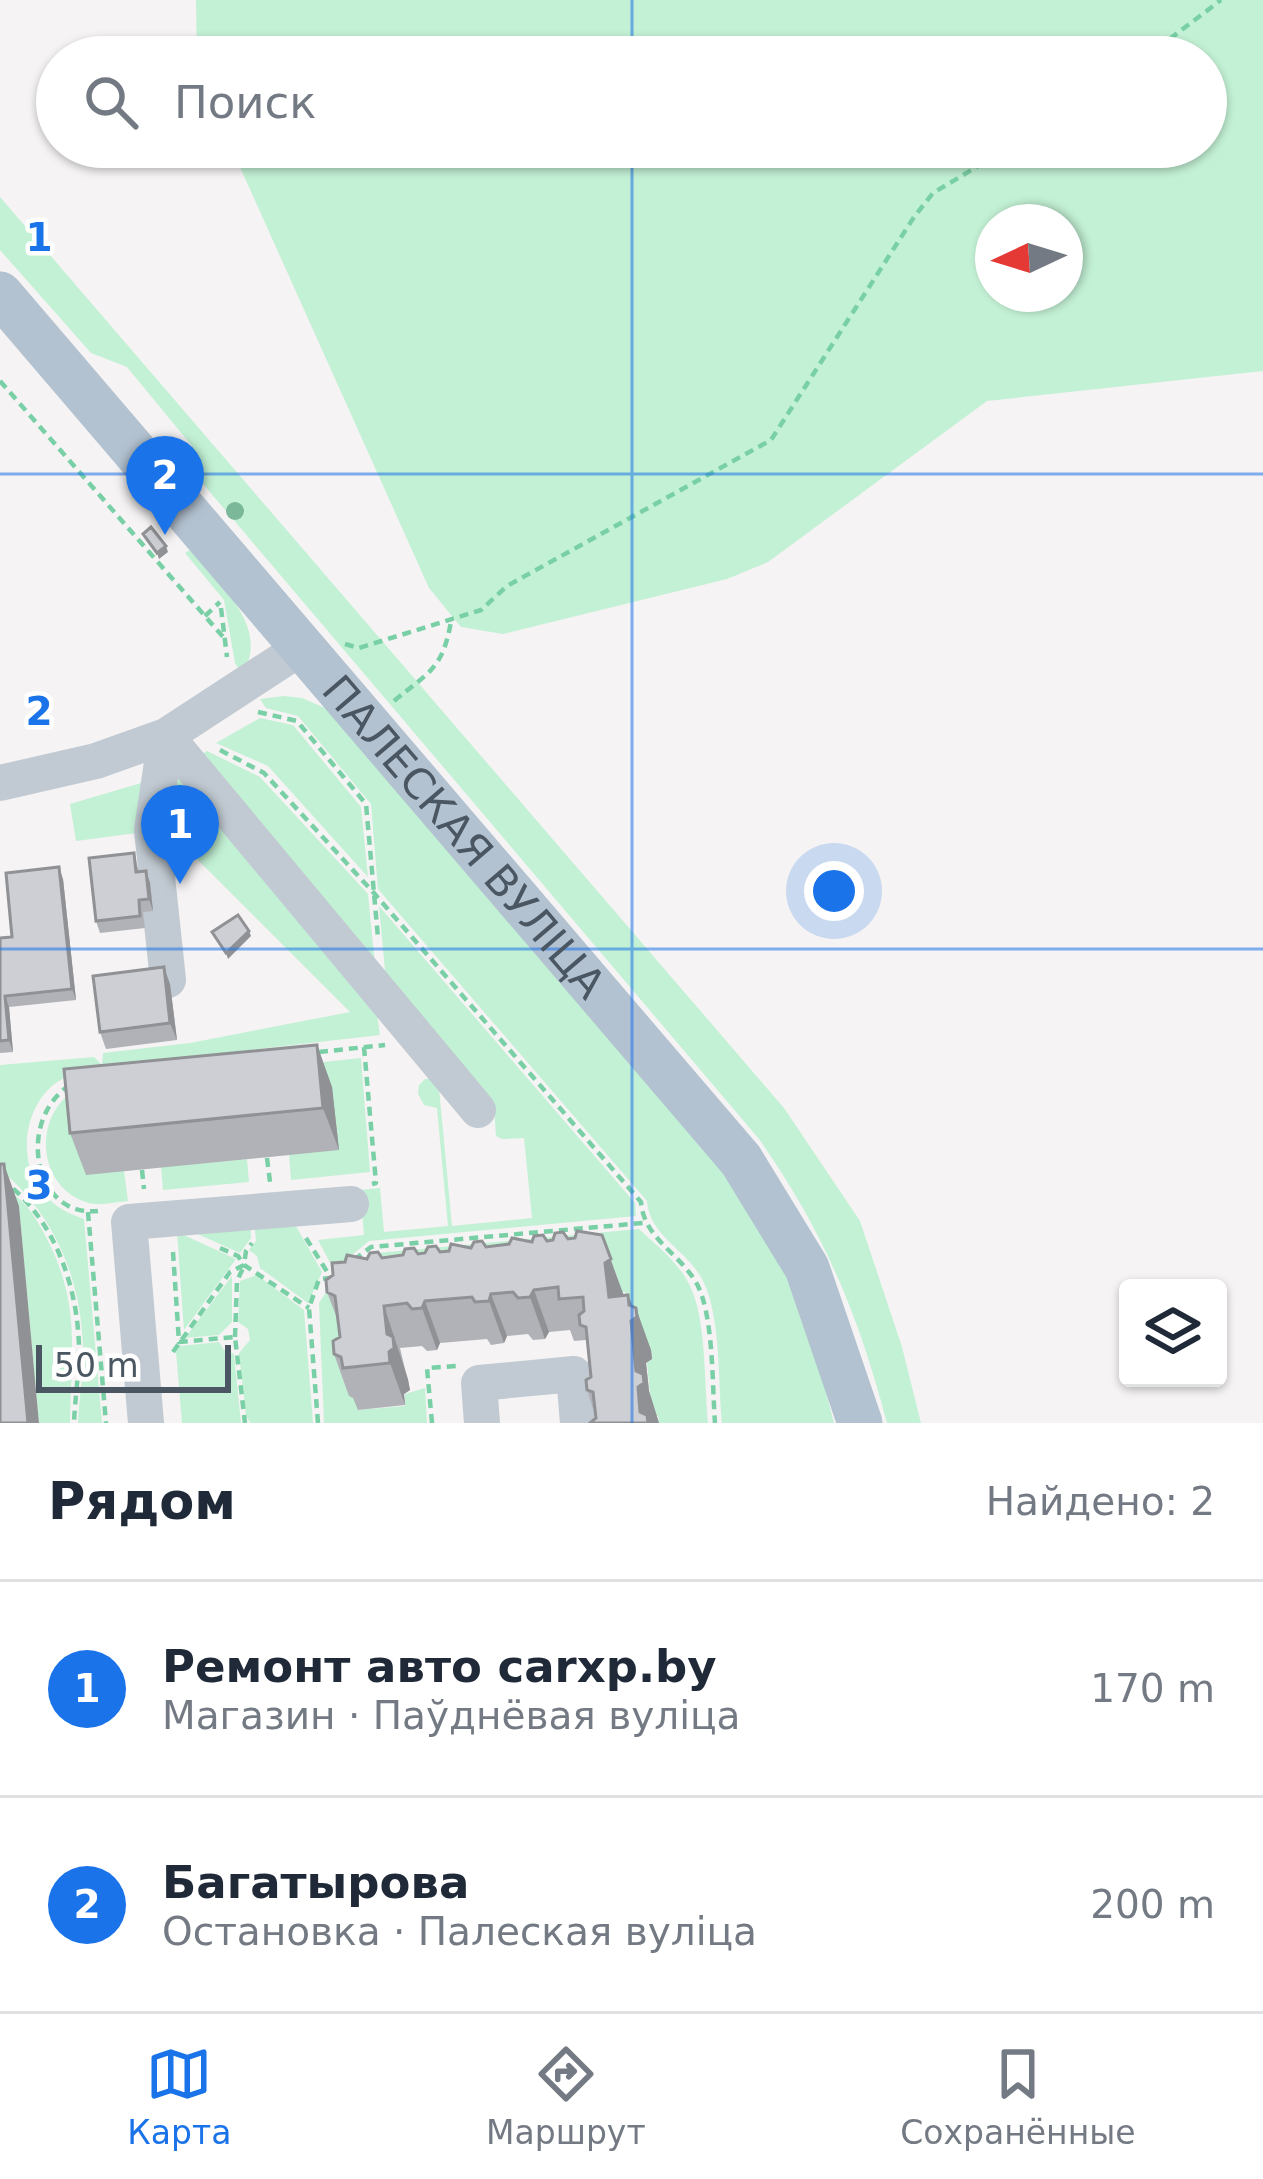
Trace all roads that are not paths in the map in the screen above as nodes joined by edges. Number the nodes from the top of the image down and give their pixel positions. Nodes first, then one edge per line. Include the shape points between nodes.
1 (0, 294) edge
2 (318, 644) junction
3 (166, 736) junction
4 (0, 783) edge
5 (168, 980) edge
6 (478, 1110) dead end
7 (364, 1194) road end
8 (146, 1423) edge
9 (482, 1423) edge
10 (578, 1423) edge
11 (860, 1423) edge

1 - 2 main road, ПАЛЕСКАЯ ВУЛІЦА
2 - 3 street
2 - 11 main road, ПАЛЕСКАЯ ВУЛІЦА via 741,1160 807,1268
3 - 4 street
3 - 5 street via 152,830
3 - 6 street
7 - 8 street via 129,1222
9 - 10 street via 479,1382 574,1374

